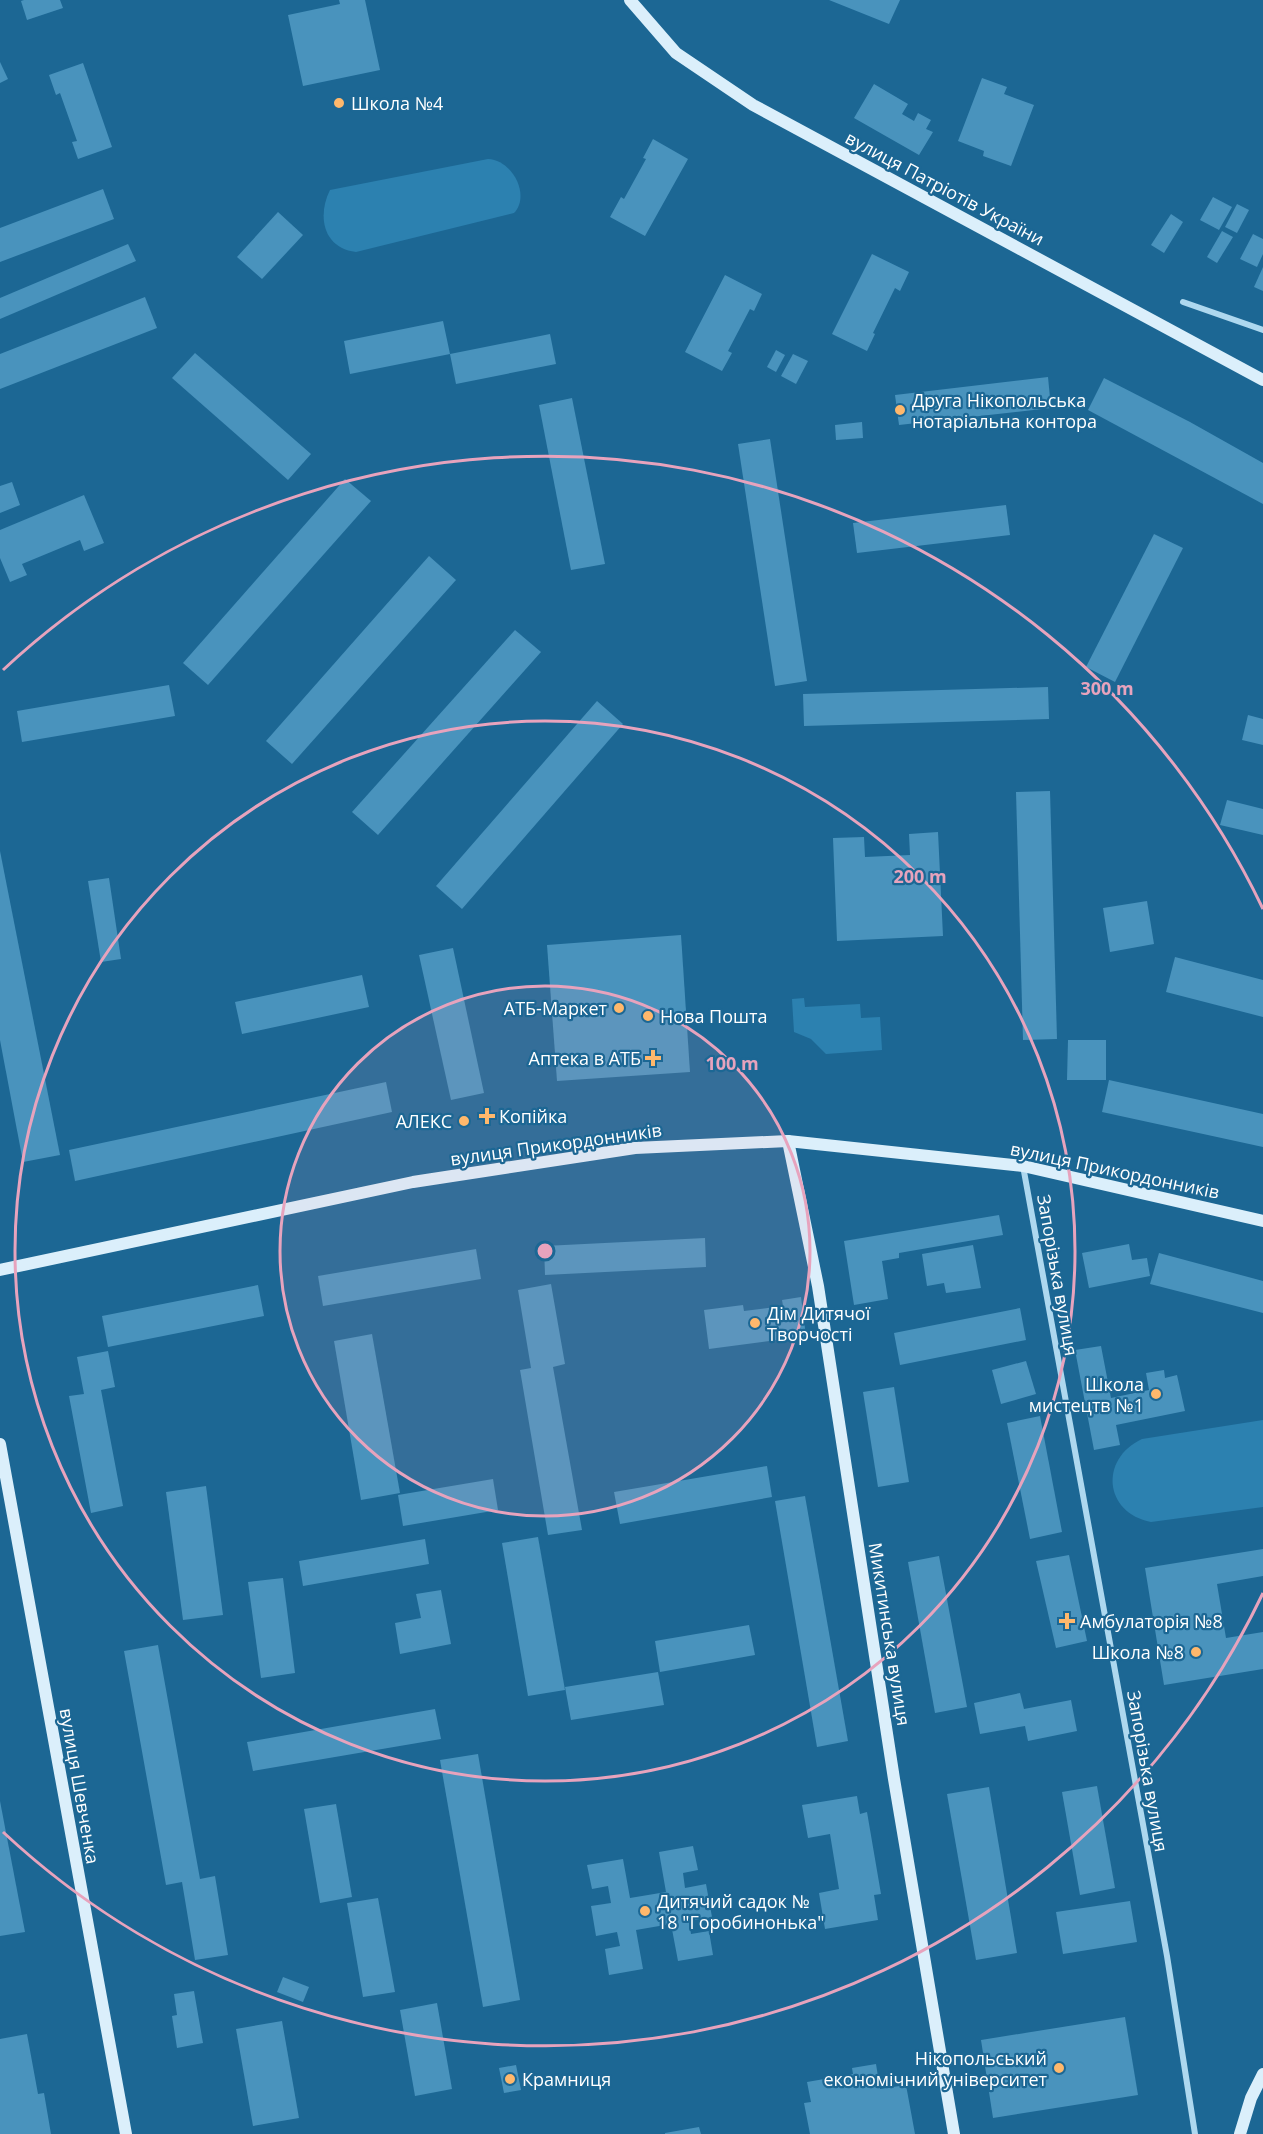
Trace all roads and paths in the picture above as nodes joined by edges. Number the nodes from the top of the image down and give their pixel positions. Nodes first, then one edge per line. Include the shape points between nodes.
1 (630, 0) edge
2 (1184, 302) dead end
3 (1263, 330) edge
4 (1263, 380) edge
5 (788, 1141) junction
6 (1023, 1166) junction
7 (1263, 1221) edge
8 (0, 1270) edge
9 (0, 1444) edge
10 (1263, 2074) edge
11 (126, 2134) edge
12 (954, 2134) edge
13 (1195, 2134) edge
14 (1240, 2134) edge

1 - 4 main road, вулиця Патріотів України via 676,53 753,105
2 - 3 street
5 - 6 main road, вулиця Прикордонників
5 - 8 main road, вулиця Прикордонників via 635,1148 413,1182
5 - 12 main road, Микитинська вулиця via 818,1286 894,1779
6 - 7 main road, вулиця Прикордонників
6 - 13 street, Запорізька вулиця via 1167,1956
9 - 11 main road, вулиця Шевченка
10 - 14 main road

